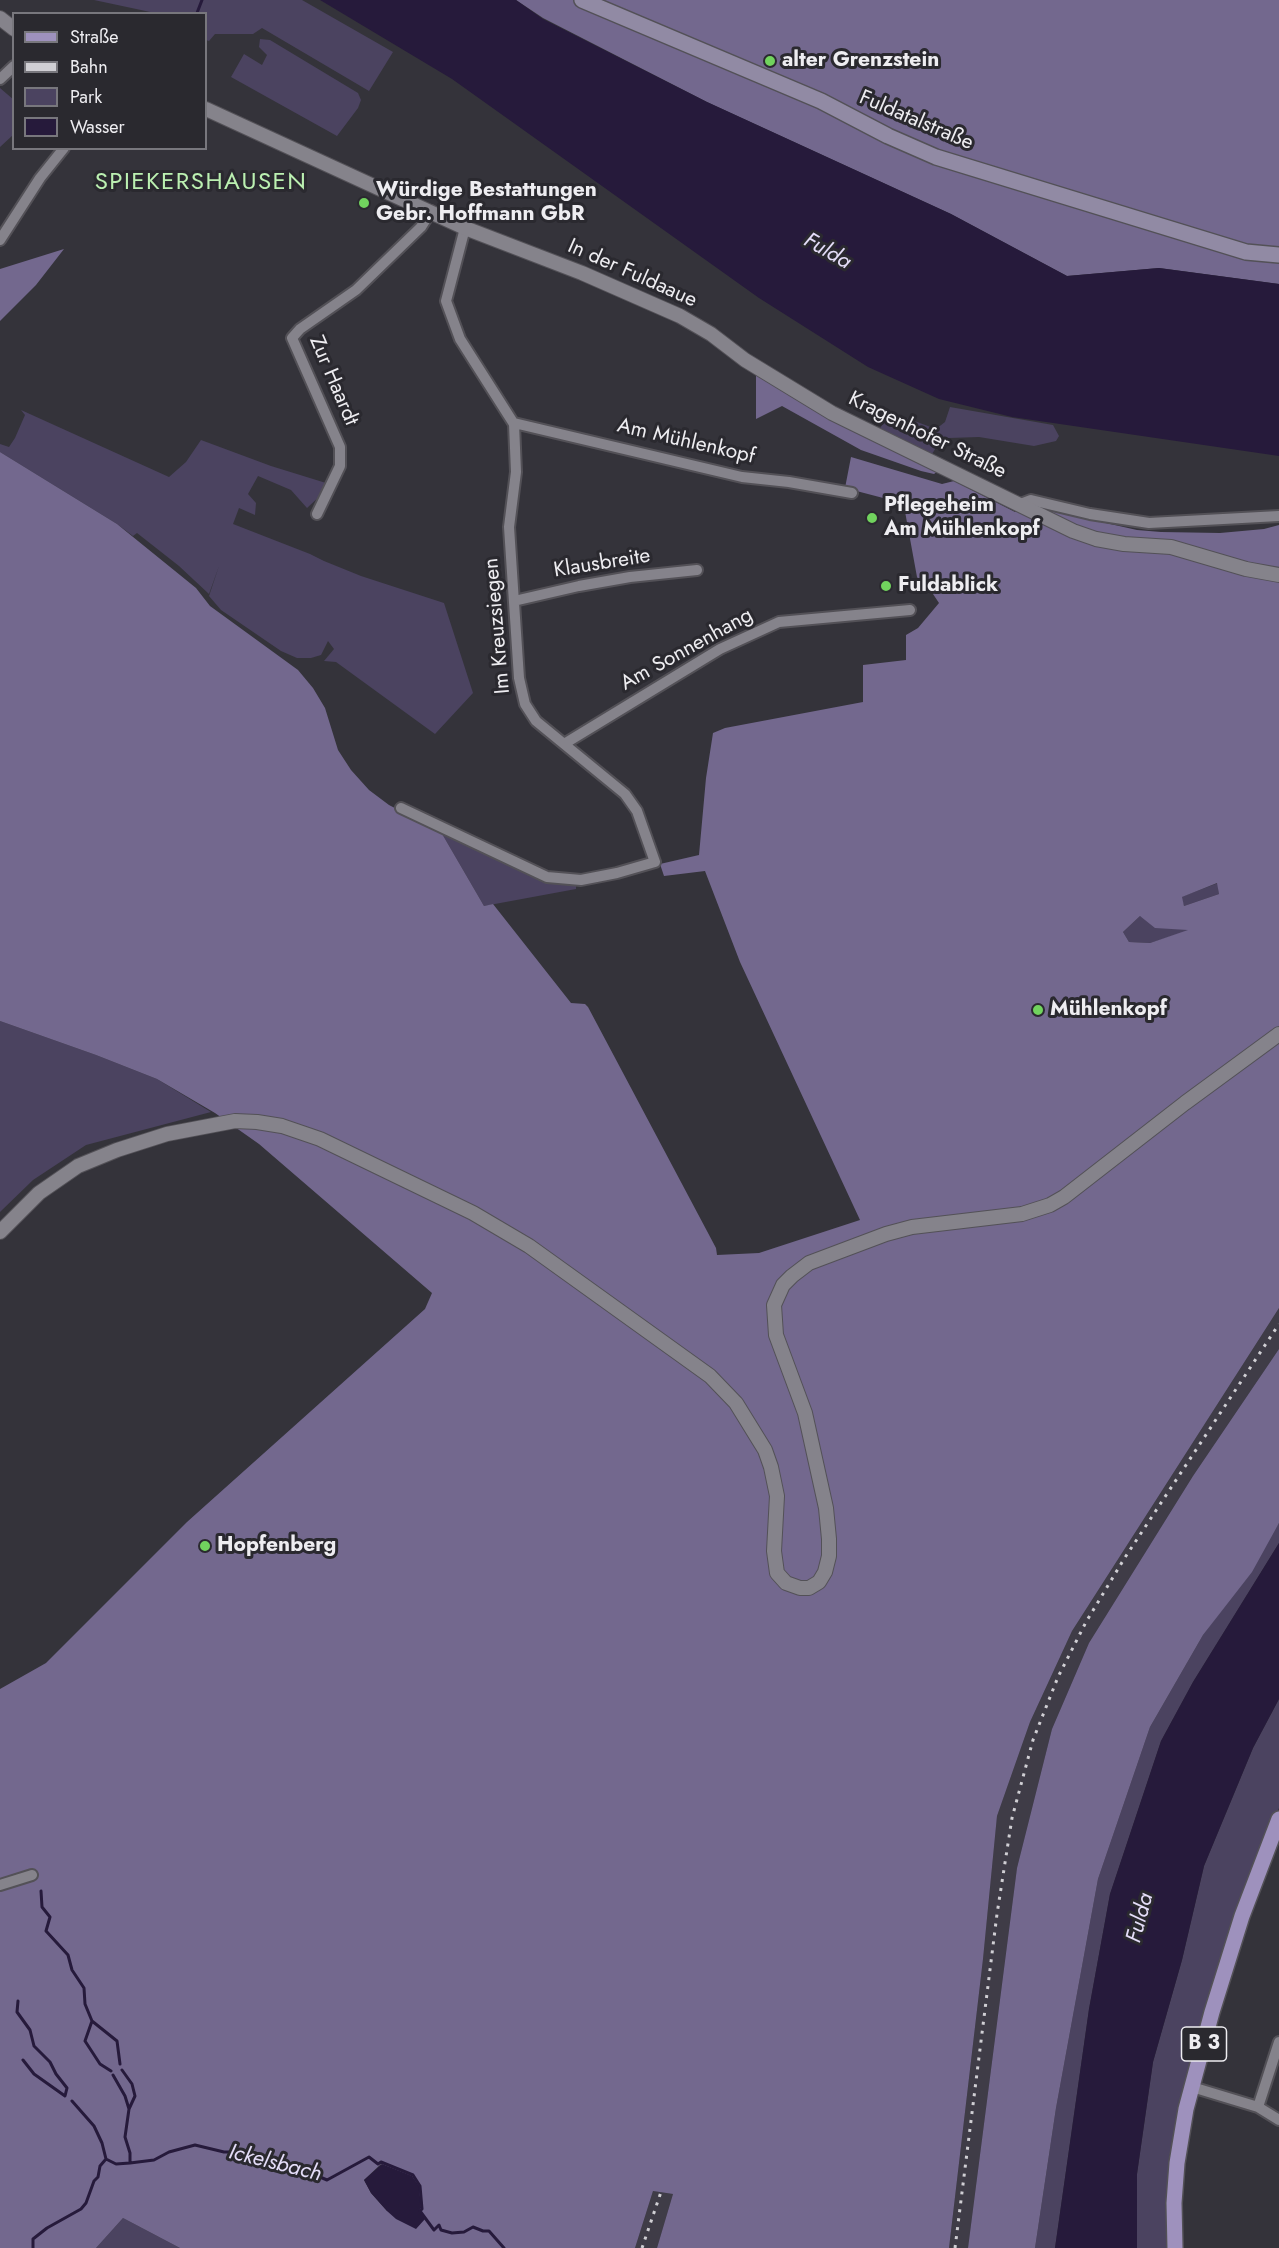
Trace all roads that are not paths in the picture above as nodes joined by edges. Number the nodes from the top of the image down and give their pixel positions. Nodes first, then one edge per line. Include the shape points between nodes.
1 (582, 0) edge
2 (0, 18) edge
3 (12, 27) edge
4 (12, 68) edge
5 (0, 79) edge
6 (207, 109) edge
7 (62, 150) edge
8 (431, 211) junction
9 (465, 228) junction
10 (0, 240) edge
11 (1279, 255) edge
12 (711, 334) joint
13 (514, 423) junction
14 (852, 494) dead end
15 (1018, 505) junction
16 (317, 514) dead end
17 (1279, 516) edge
18 (697, 570) dead end
19 (1279, 574) edge
20 (514, 601) junction
21 (910, 610) dead end
22 (564, 744) junction
23 (401, 808) dead end
24 (1279, 1034) edge
25 (0, 1232) edge
26 (1279, 1819) edge
27 (1273, 1848) edge
28 (32, 1875) dead end
29 (0, 1885) edge
30 (1279, 2042) edge
31 (1192, 2087) junction
32 (1258, 2107) junction
33 (1279, 2120) edge
34 (1174, 2248) edge

1 - 11 main road, Fuldatalstraße via 821,101 936,157 1246,252
2 - 3 street
4 - 5 street
6 - 8 street, In der Fuldaaue
7 - 10 street
8 - 9 street, In der Fuldaaue
8 - 16 street, Zur Haardt via 421,227 356,290 292,338 340,447 340,466
9 - 12 street, In der Fuldaaue via 650,301
9 - 13 street via 446,301 460,339
12 - 15 street, Kragenhofer Straße via 745,360 832,413
13 - 14 street, Am Mühlenkopf via 742,477
13 - 20 street, Im Kreuzsiegen via 516,472 509,527
15 - 17 street via 1031,500 1149,523
15 - 19 street, Kragenhofer Straße via 1096,539 1171,547 1246,569
18 - 20 street, Klausbreite via 630,577
20 - 22 street, Im Kreuzsiegen via 519,678 525,704 536,721
21 - 22 street, Am Sonnenhang via 779,622 720,649
22 - 23 street, Im Kreuzsiegen via 626,794 638,811 655,862 580,880 547,877
24 - 25 street via 1050,1205 1022,1214 912,1227 886,1234 809,1263 783,1285 774,1305 776,1335 805,1413 829,1539 825,1572 809,1588 786,1583 777,1573 777,1496 771,1467 736,1403 710,1376 529,1246 473,1213 320,1139 282,1126 235,1121 167,1134 78,1166 39,1193
26 - 27 main road, B 3
27 - 31 main road, B 3 via 1242,1916
28 - 29 street
30 - 32 street
31 - 32 street
31 - 34 main road, B 3 via 1177,2163
32 - 33 street

